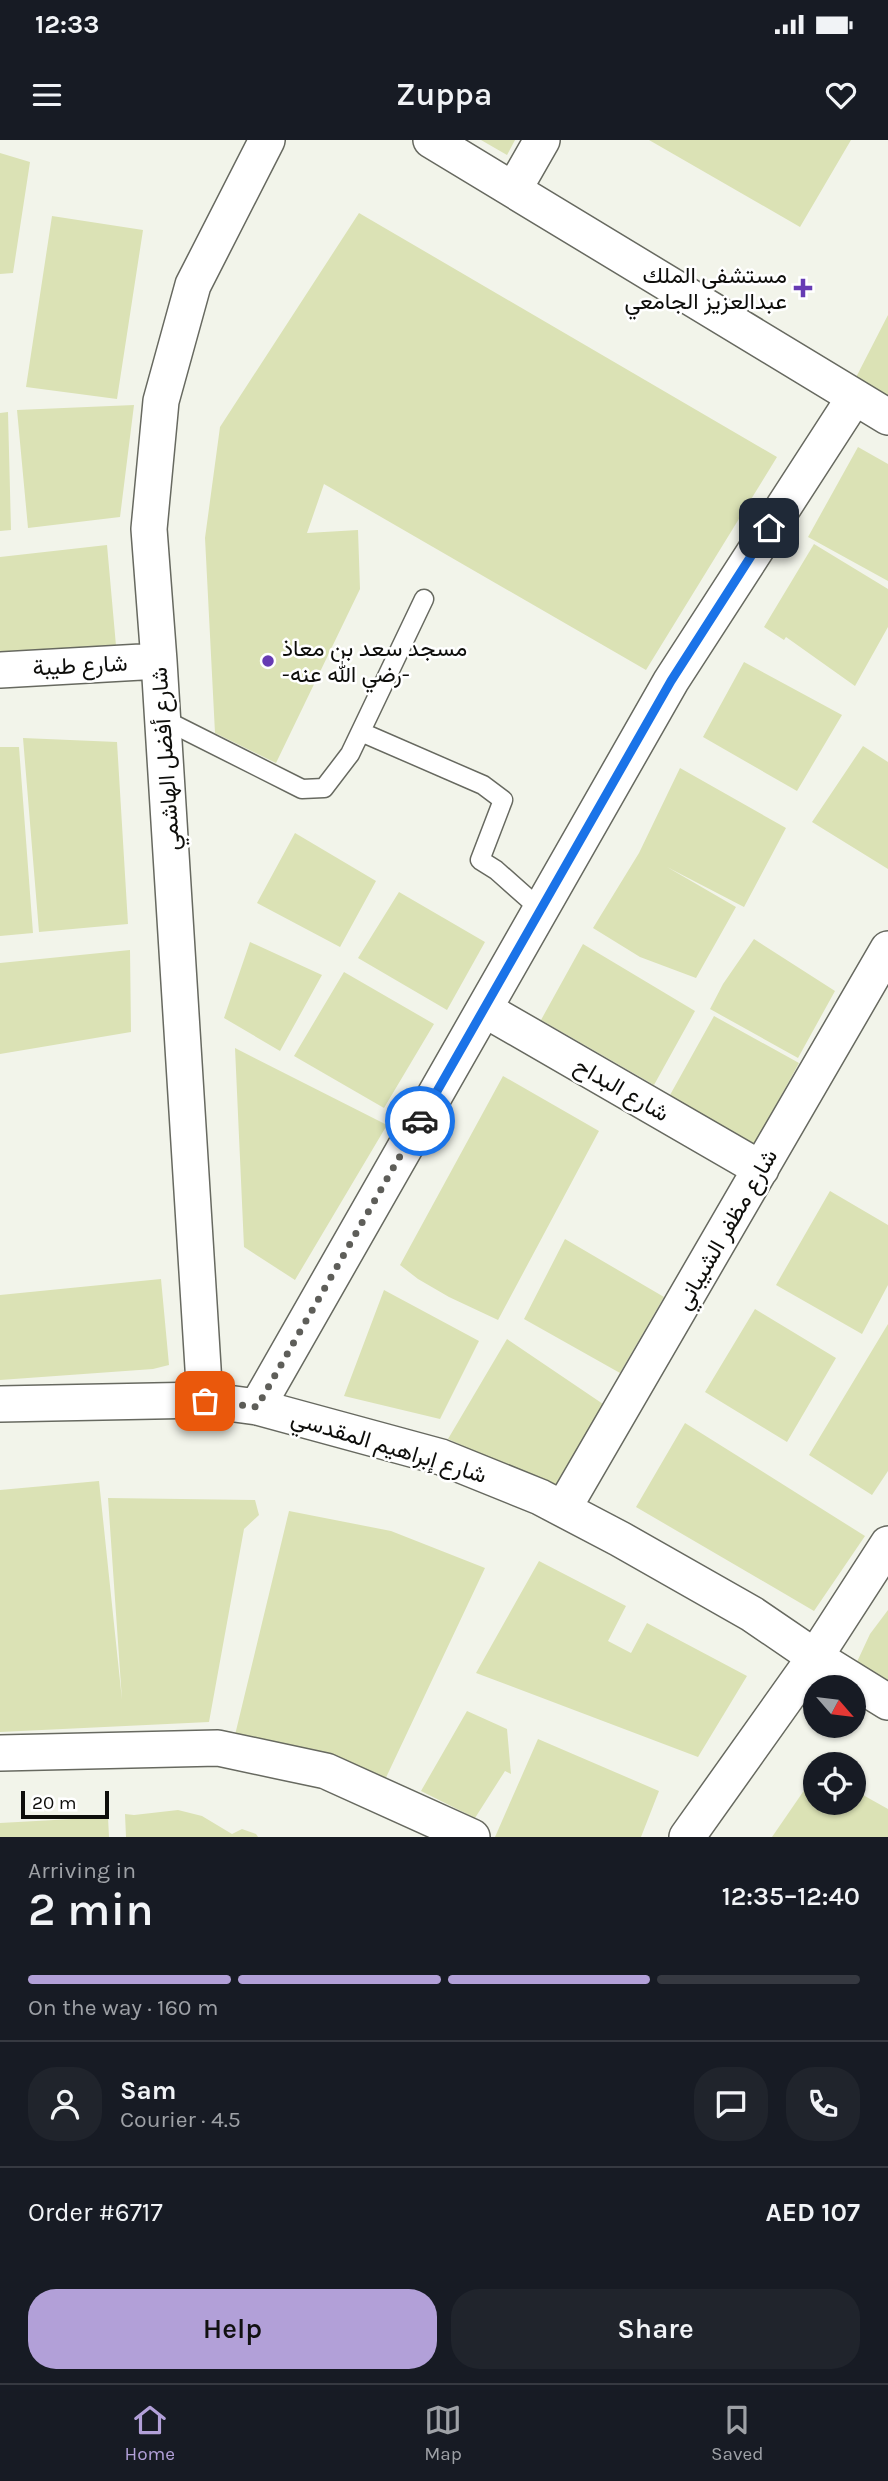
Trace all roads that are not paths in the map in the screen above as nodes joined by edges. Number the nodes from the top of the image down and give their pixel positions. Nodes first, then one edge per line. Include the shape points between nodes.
1 (267, 140) edge
2 (431, 140) edge
3 (542, 140) edge
4 (514, 189) junction
5 (854, 398) junction
6 (888, 417) edge
7 (424, 599) dead end
8 (159, 661) junction
9 (0, 670) edge
10 (163, 719) junction
11 (361, 732) junction
12 (540, 909) junction
13 (888, 949) edge
14 (484, 1009) junction
15 (761, 1169) junction
16 (205, 1401) junction
17 (0, 1404) edge
18 (257, 1407) junction
19 (563, 1509) junction
20 (888, 1544) edge
21 (814, 1657) junction
22 (888, 1702) edge
23 (0, 1753) edge
24 (472, 1837) edge
25 (687, 1837) edge

1 - 8 street, شارع أفضل الهاشمي via 193,285 161,401 149,529
2 - 4 street
3 - 4 street
4 - 5 street
5 - 6 street
5 - 12 street via 671,681
7 - 11 lane
8 - 9 street, شارع طيبة
8 - 10 street, شارع أفضل الهاشمي
10 - 11 lane via 302,789 324,788
10 - 16 street, شارع أفضل الهاشمي
11 - 12 lane via 483,785 503,800 480,860
12 - 14 street
13 - 15 street, شارع مظفر الشيباني
14 - 15 street, شارع البداح
14 - 18 street
15 - 19 street, شارع مظفر الشيباني
16 - 17 street, شارع إبراهيم المقدسي
16 - 18 street, شارع إبراهيم المقدسي
18 - 19 street, شارع إبراهيم المقدسي via 441,1457
19 - 21 street, شارع إبراهيم المقدسي via 752,1614
20 - 21 street
21 - 22 street, شارع إبراهيم المقدسي
21 - 25 street
23 - 24 street via 218,1748 326,1771

